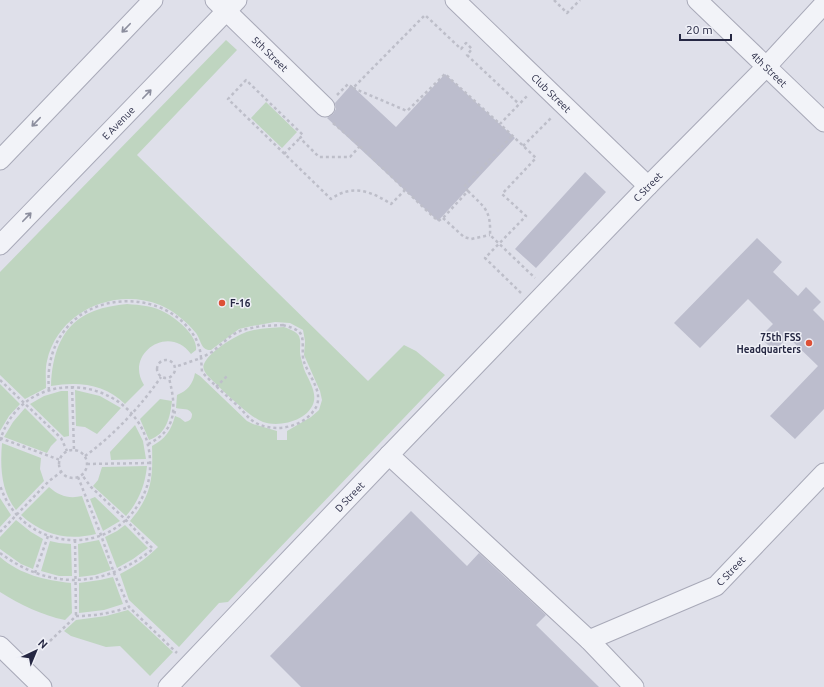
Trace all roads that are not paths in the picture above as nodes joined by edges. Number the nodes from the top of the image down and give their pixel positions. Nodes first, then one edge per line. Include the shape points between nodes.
1 (153, 0) edge
2 (456, 0) edge
3 (697, 0) edge
4 (226, 4) edge
5 (824, 4) edge
6 (766, 67) junction
7 (325, 107) road end
8 (824, 122) edge
9 (0, 160) edge
10 (648, 186) junction
11 (0, 245) edge
12 (527, 301) joint
13 (389, 455) junction
14 (824, 473) edge
15 (589, 640) junction
16 (0, 646) edge
17 (42, 687) edge
18 (168, 687) edge
19 (634, 687) edge

1 -> 9 street
2 - 10 street, Club Street
3 - 6 street, 4th Street
4 - 7 street, 5th Street
11 -> 4 street, E Avenue
5 - 6 street
6 - 8 street, 4th Street
6 - 10 street, C Street
10 - 12 street, C Street
12 - 13 street, D Street
13 - 15 street
13 - 18 street, D Street
14 - 15 street, C Street via 716,586
15 - 19 street
16 - 17 street

